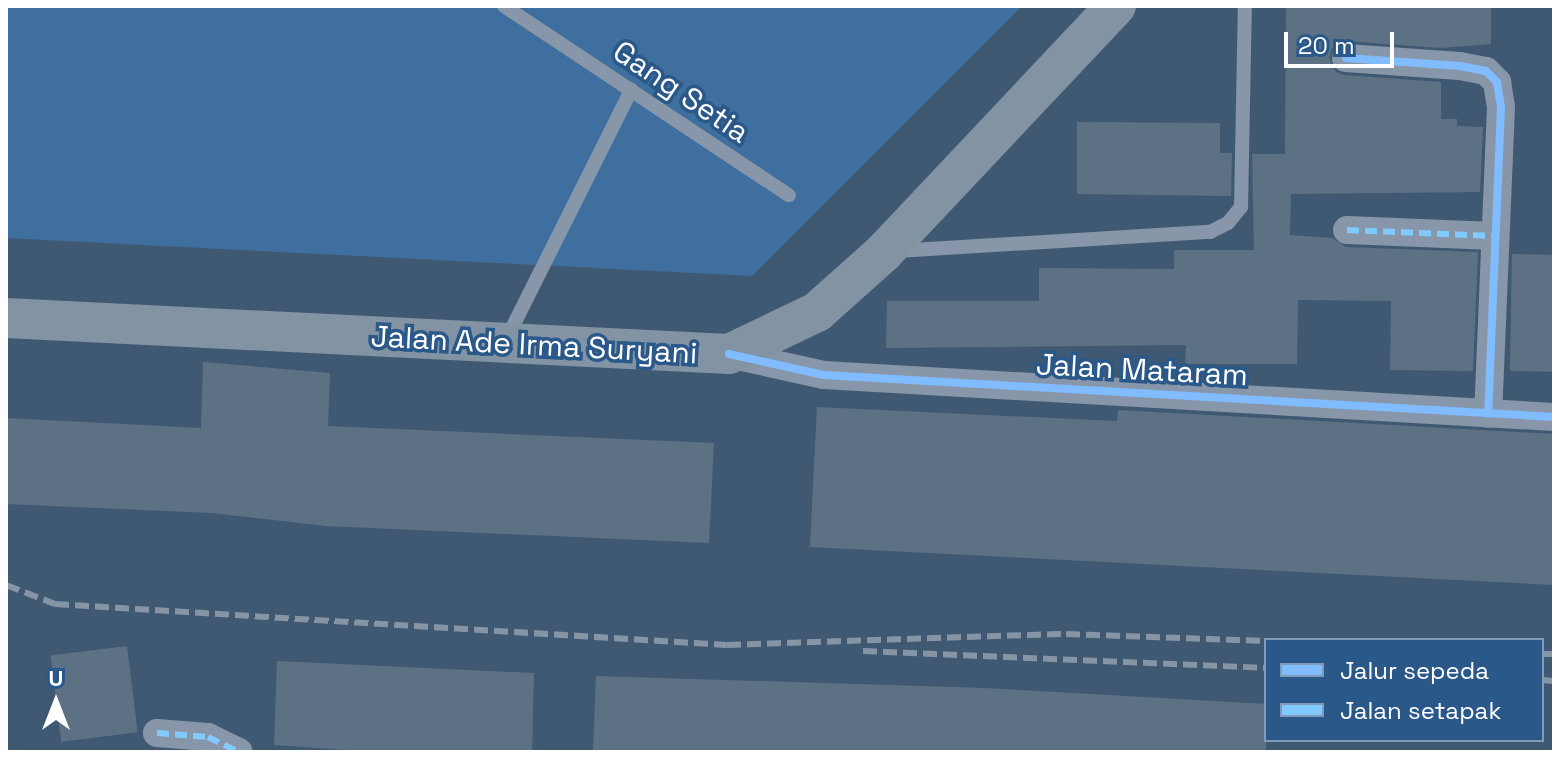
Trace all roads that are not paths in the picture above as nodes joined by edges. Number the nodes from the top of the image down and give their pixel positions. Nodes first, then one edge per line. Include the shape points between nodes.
1 (504, 6) edge
2 (1116, 6) edge
3 (1245, 6) edge
4 (1346, 58) dead end
5 (631, 90) junction
6 (789, 195) dead end
7 (1347, 230) dead end
8 (1494, 236) junction
9 (884, 252) junction
10 (6, 318) edge
11 (503, 346) junction
12 (729, 354) junction
13 (1488, 414) junction
14 (1554, 417) edge
15 (157, 733) dead end
16 (239, 752) edge

1 - 5 lane, Gang Setia
2 - 9 main road, Jalan Ade Irma Suryani
3 - 9 lane via 1241,207 1228,223 1210,232
4 - 8 street via 1460,66 1486,71 1497,82 1501,107
5 - 6 lane, Gang Setia
5 - 11 lane
7 - 8 street
8 - 13 street
9 - 12 main road, Jalan Ade Irma Suryani via 817,312
10 - 11 main road, Jalan Ade Irma Suryani
11 - 12 main road, Jalan Ade Irma Suryani
12 - 13 street, Jalan Mataram via 824,375
13 - 14 street, Jalan Mataram
15 - 16 street via 208,737

